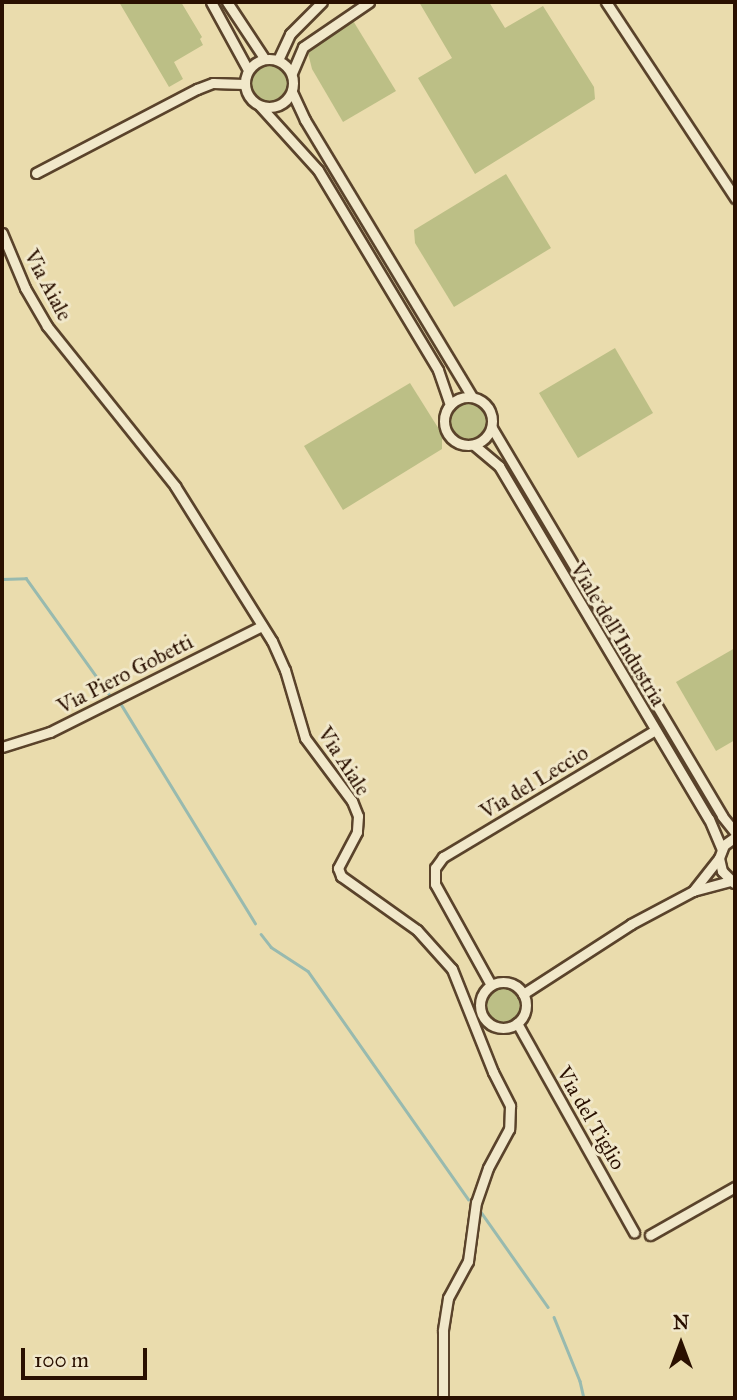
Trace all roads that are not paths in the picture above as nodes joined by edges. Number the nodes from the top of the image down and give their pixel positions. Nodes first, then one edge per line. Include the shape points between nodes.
1 (211, 2) edge
2 (227, 2) edge
3 (322, 2) edge
4 (369, 2) edge
5 (606, 2) edge
6 (264, 58) junction
7 (278, 60) junction
8 (248, 70) junction
9 (292, 73) junction
10 (244, 84) junction
11 (292, 92) junction
12 (260, 106) junction
13 (36, 173) dead end
14 (735, 198) edge
15 (2, 233) edge
16 (471, 397) junction
17 (450, 405) junction
18 (492, 428) junction
19 (474, 445) junction
20 (262, 626) junction
21 (655, 730) junction
22 (2, 747) edge
23 (735, 835) edge
24 (720, 854) junction
25 (733, 882) edge
26 (693, 891) junction
27 (491, 985) junction
28 (523, 994) junction
29 (517, 1023) junction
30 (735, 1187) edge
31 (634, 1232) dead end
32 (650, 1235) dead end
33 (443, 1398) edge

1 - 8 street
2 - 6 street
3 - 7 street via 290,34
4 - 9 street via 308,43 299,52
5 - 14 street
6 - 7 street
6 - 8 street
7 - 9 street
8 - 10 street
9 - 11 street, Viale dell'Industria
10 - 12 street, Viale dell'Industria via 249,97
10 - 13 street via 204,86
11 - 12 street via 275,106
11 - 16 street, Viale dell'Industria
12 - 17 street, Viale dell'Industria via 318,170 442,377
15 - 20 street, Via Aiale via 47,326 175,486
16 - 17 street
16 - 18 street, Viale dell'Industria via 491,410
17 - 19 street, Viale dell'Industria via 444,416 448,434 456,442
18 - 19 street
18 - 23 street, Viale dell'Industria
19 - 21 street, Viale dell'Industria via 499,466
20 - 22 street, Via Piero Gobetti via 50,732
20 - 33 street, Via Aiale via 285,670 305,738 358,816 356,832 338,868 341,876 417,930 452,969 510,1106 509,1129 476,1202 468,1261 445,1310
21 - 24 street, Viale dell'Industria via 709,819
21 - 27 street, Via del Leccio via 443,858 435,868 435,884
23 - 24 street, Viale dell'Industria
24 - 25 street, Viale dell'Industria via 722,871
24 - 26 street
25 - 26 street
26 - 28 street via 631,924
27 - 28 street via 508,982
27 - 29 street via 480,999 483,1018 499,1028
28 - 29 street via 526,1007
29 - 31 street, Via del Tiglio
30 - 32 street

